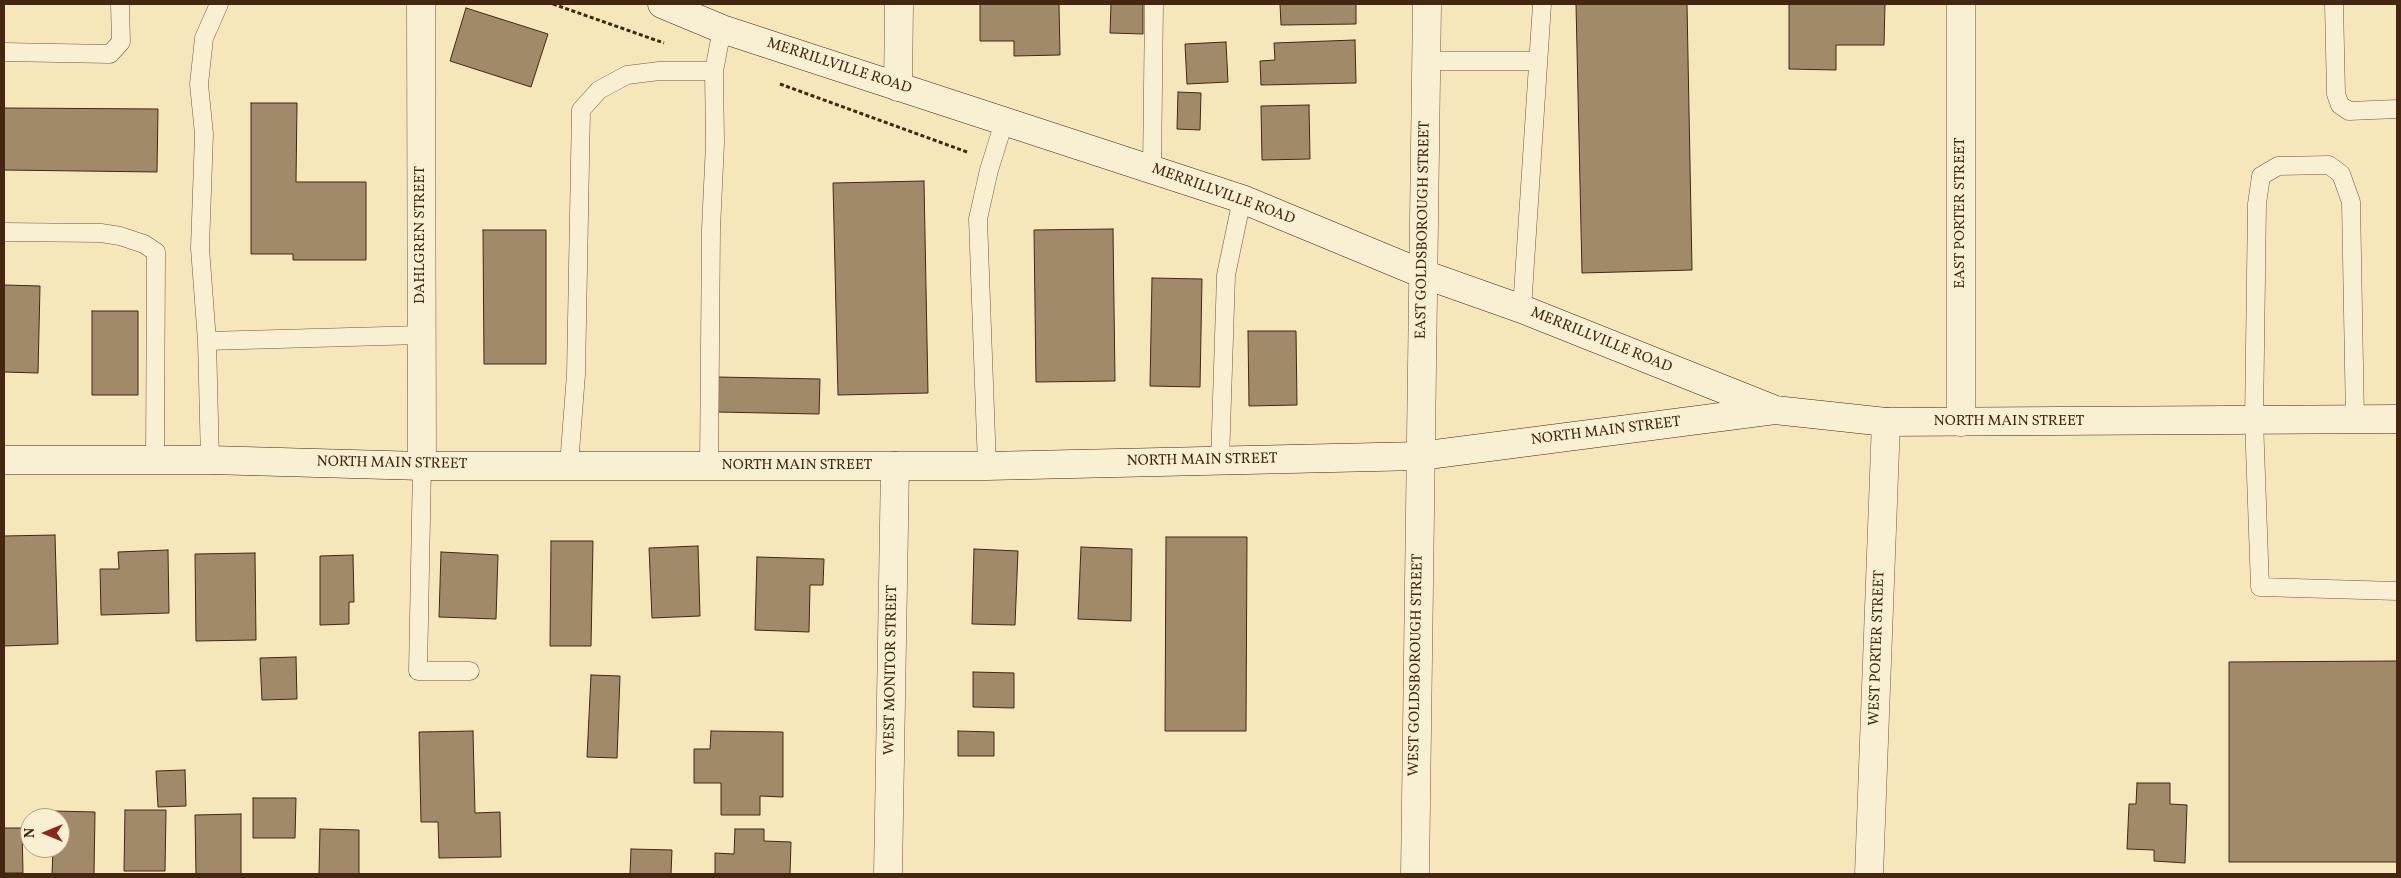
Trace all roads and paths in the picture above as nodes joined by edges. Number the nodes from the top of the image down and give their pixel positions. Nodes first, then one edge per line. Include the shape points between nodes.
1 (120, 4) edge
2 (219, 4) edge
3 (421, 4) edge
4 (662, 4) edge
5 (899, 4) edge
6 (1154, 4) edge
7 (1427, 4) edge
8 (1542, 4) edge
9 (1961, 4) edge
10 (2334, 4) edge
11 (722, 29) junction
12 (4, 52) edge
13 (1426, 61) junction
14 (1538, 61) junction
15 (714, 71) junction
16 (898, 87) junction
17 (2397, 109) edge
18 (1004, 122) junction
19 (1152, 170) junction
20 (1242, 199) junction
21 (4, 232) edge
22 (1423, 274) junction
23 (1522, 310) junction
24 (421, 335) junction
25 (207, 341) junction
26 (1775, 410) junction
27 (2397, 419) edge
28 (2254, 420) junction
29 (2355, 420) junction
30 (1886, 422) junction
31 (1961, 422) junction
32 (1420, 456) junction
33 (4, 460) edge
34 (155, 460) junction
35 (210, 460) junction
36 (1220, 461) junction
37 (569, 465) junction
38 (422, 466) junction
39 (709, 466) junction
40 (896, 466) junction
41 (987, 466) junction
42 (2397, 591) edge
43 (470, 671) dead end
44 (888, 874) edge
45 (1415, 874) edge
46 (1869, 874) edge

1 - 12 lane via 121,42 110,54
2 - 25 lane via 204,38 199,84 204,134 200,248
3 - 24 street, DAHLGREN STREET
4 - 11 street, MERRILLVILLE ROAD
5 - 16 street
6 - 19 lane
7 - 13 street, EAST GOLDSBOROUGH STREET
8 - 14 lane
9 - 31 street, EAST PORTER STREET
10 - 17 lane via 2336,94 2340,105 2349,111
11 - 15 lane
11 - 16 street, MERRILLVILLE ROAD
13 - 14 lane
13 - 22 street, EAST GOLDSBOROUGH STREET
14 - 23 lane
15 - 37 lane via 626,75 599,90 581,110 576,374
15 - 39 lane
16 - 18 street, MERRILLVILLE ROAD
18 - 19 street, MERRILLVILLE ROAD
18 - 41 lane via 978,219
19 - 20 street, MERRILLVILLE ROAD
20 - 22 street, MERRILLVILLE ROAD
20 - 36 lane via 1226,275
21 - 34 lane via 101,233 128,239 156,252
22 - 23 street, MERRILLVILLE ROAD
22 - 32 street, EAST GOLDSBOROUGH STREET
23 - 26 street, MERRILLVILLE ROAD
24 - 25 lane
24 - 38 street, DAHLGREN STREET
25 - 35 lane
26 - 30 street, NORTH MAIN STREET
26 - 32 street, NORTH MAIN STREET
27 - 29 street, NORTH MAIN STREET
28 - 29 street, NORTH MAIN STREET
28 - 29 lane via 2261,176 2278,166 2329,165 2341,174 2351,202
28 - 31 street, NORTH MAIN STREET
28 - 42 lane via 2260,587
30 - 31 street, NORTH MAIN STREET
30 - 46 street, WEST PORTER STREET
32 - 36 street, NORTH MAIN STREET
32 - 45 street, WEST GOLDSBOROUGH STREET
33 - 34 street, NORTH MAIN STREET
34 - 35 street, NORTH MAIN STREET
35 - 38 street, NORTH MAIN STREET
36 - 41 street, NORTH MAIN STREET
37 - 38 street, NORTH MAIN STREET
37 - 39 street, NORTH MAIN STREET
38 - 43 lane via 418,671
39 - 40 street, NORTH MAIN STREET
40 - 41 street, NORTH MAIN STREET
40 - 44 street, WEST MONITOR STREET

